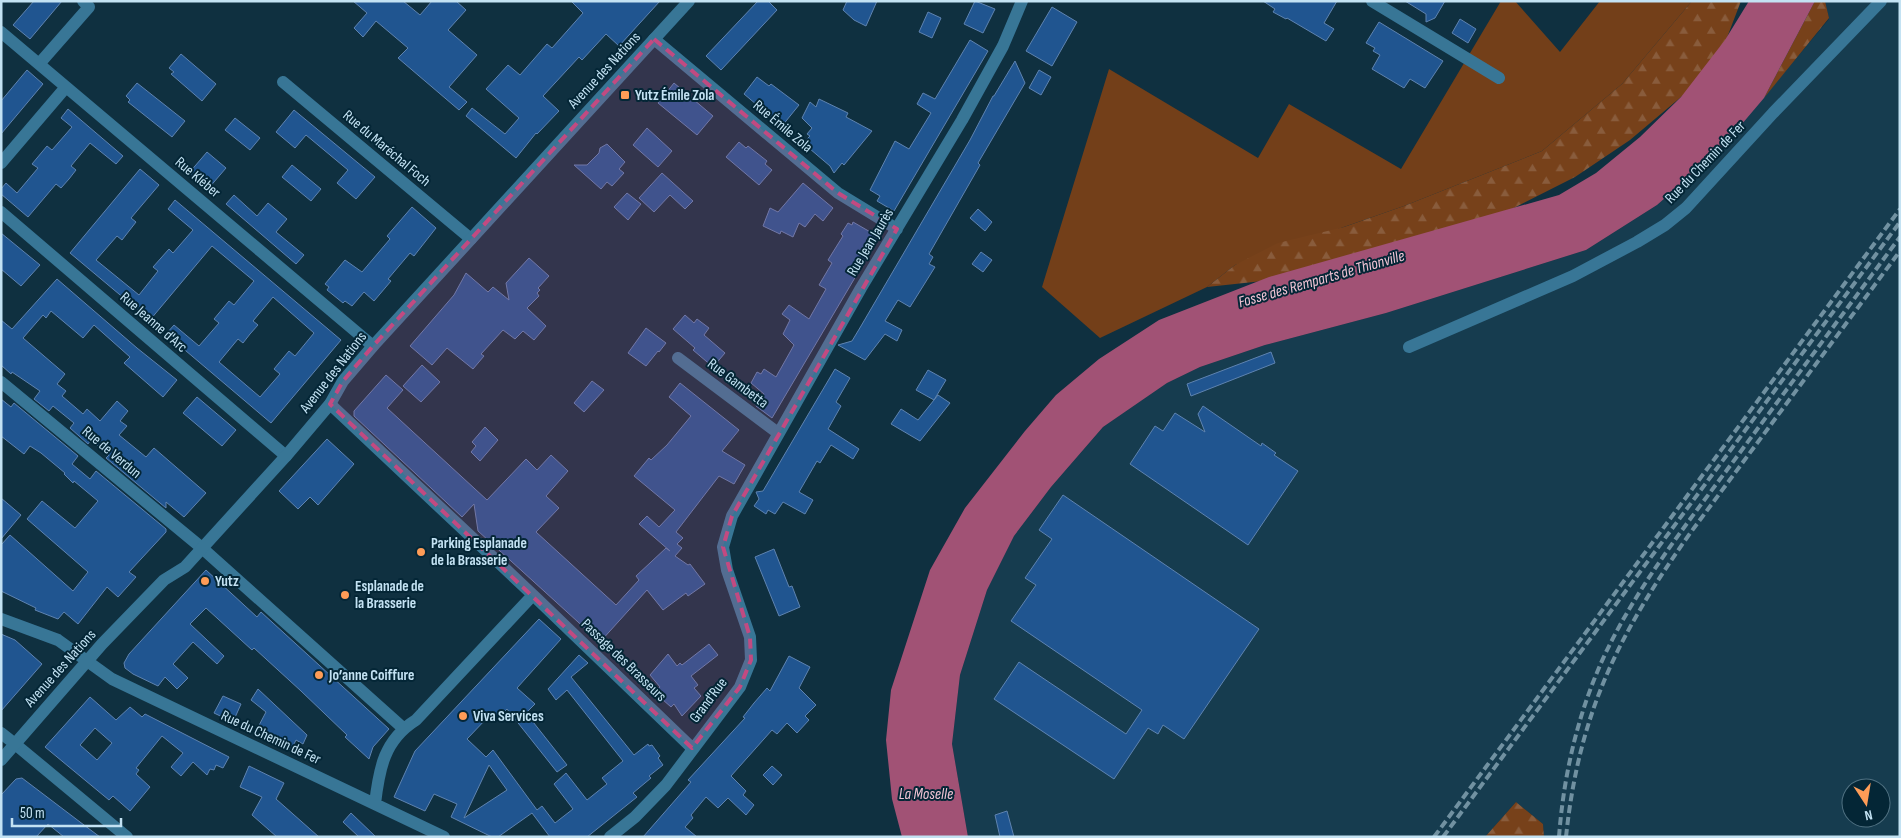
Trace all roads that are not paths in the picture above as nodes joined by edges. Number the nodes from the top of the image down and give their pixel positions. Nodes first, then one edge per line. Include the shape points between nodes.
1 (83, 1) edge
2 (1022, 1) edge
3 (1372, 1) edge
4 (1881, 1) edge
5 (684, 3) edge
6 (1, 32) edge
7 (654, 39) junction
8 (39, 64) junction
9 (1500, 78) dead end
10 (283, 82) dead end
11 (66, 87) junction
12 (1, 163) edge
13 (1, 212) edge
14 (896, 229) junction
15 (470, 239) junction
16 (373, 346) junction
17 (1409, 347) dead end
18 (678, 358) dead end
19 (1, 382) edge
20 (330, 404) junction
21 (778, 433) junction
22 (286, 456) junction
23 (741, 497) joint
24 (202, 548) junction
25 (533, 595) junction
26 (1, 618) edge
27 (87, 661) junction
28 (403, 728) junction
29 (1, 734) edge
30 (15, 744) junction
31 (692, 748) junction
32 (1, 760) edge
33 (375, 804) junction
34 (127, 837) edge
35 (444, 837) edge
36 (610, 837) edge

1 - 8 street via 89,7
2 - 14 street, Rue Jean Jaurès via 1003,46
3 - 9 street
4 - 17 street, Rue du Chemin de Fer via 1686,208 1665,225 1574,276
5 - 7 street, Avenue des Nations
6 - 8 street, Rue Kléber
7 - 14 street, Rue Émile Zola via 838,193
7 - 15 street, Avenue des Nations
8 - 11 street, Rue Kléber
10 - 15 street, Rue du Maréchal Foch
11 - 12 street
11 - 16 street, Rue Kléber
13 - 22 street, Rue Jeanne d'Arc
14 - 21 street, Rue Jean Jaurès
15 - 16 street, Avenue des Nations
16 - 20 street, Avenue des Nations via 343,381
18 - 21 street, Rue Gambetta
19 - 24 street, Rue de Verdun
20 - 22 street, Avenue des Nations
20 - 25 street
21 - 23 street, Rue Jean Jaurès
22 - 24 street, Avenue des Nations
23 - 31 street, Grand'Rue via 723,547 727,570 750,637 752,660 740,687
24 - 27 street, Avenue des Nations via 185,567 164,580
24 - 28 street
25 - 28 street via 416,720
25 - 31 street, Passage des Brasseurs
26 - 27 street, Rue du Chemin de Fer via 58,640
27 - 30 street, Avenue des Nations
27 - 33 street, Rue du Chemin de Fer via 112,679
28 - 33 street via 383,759
29 - 30 street
30 - 32 street, Avenue des Nations
30 - 34 street
31 - 36 street, Grand'Rue via 666,785
33 - 35 street, Rue du Chemin de Fer

